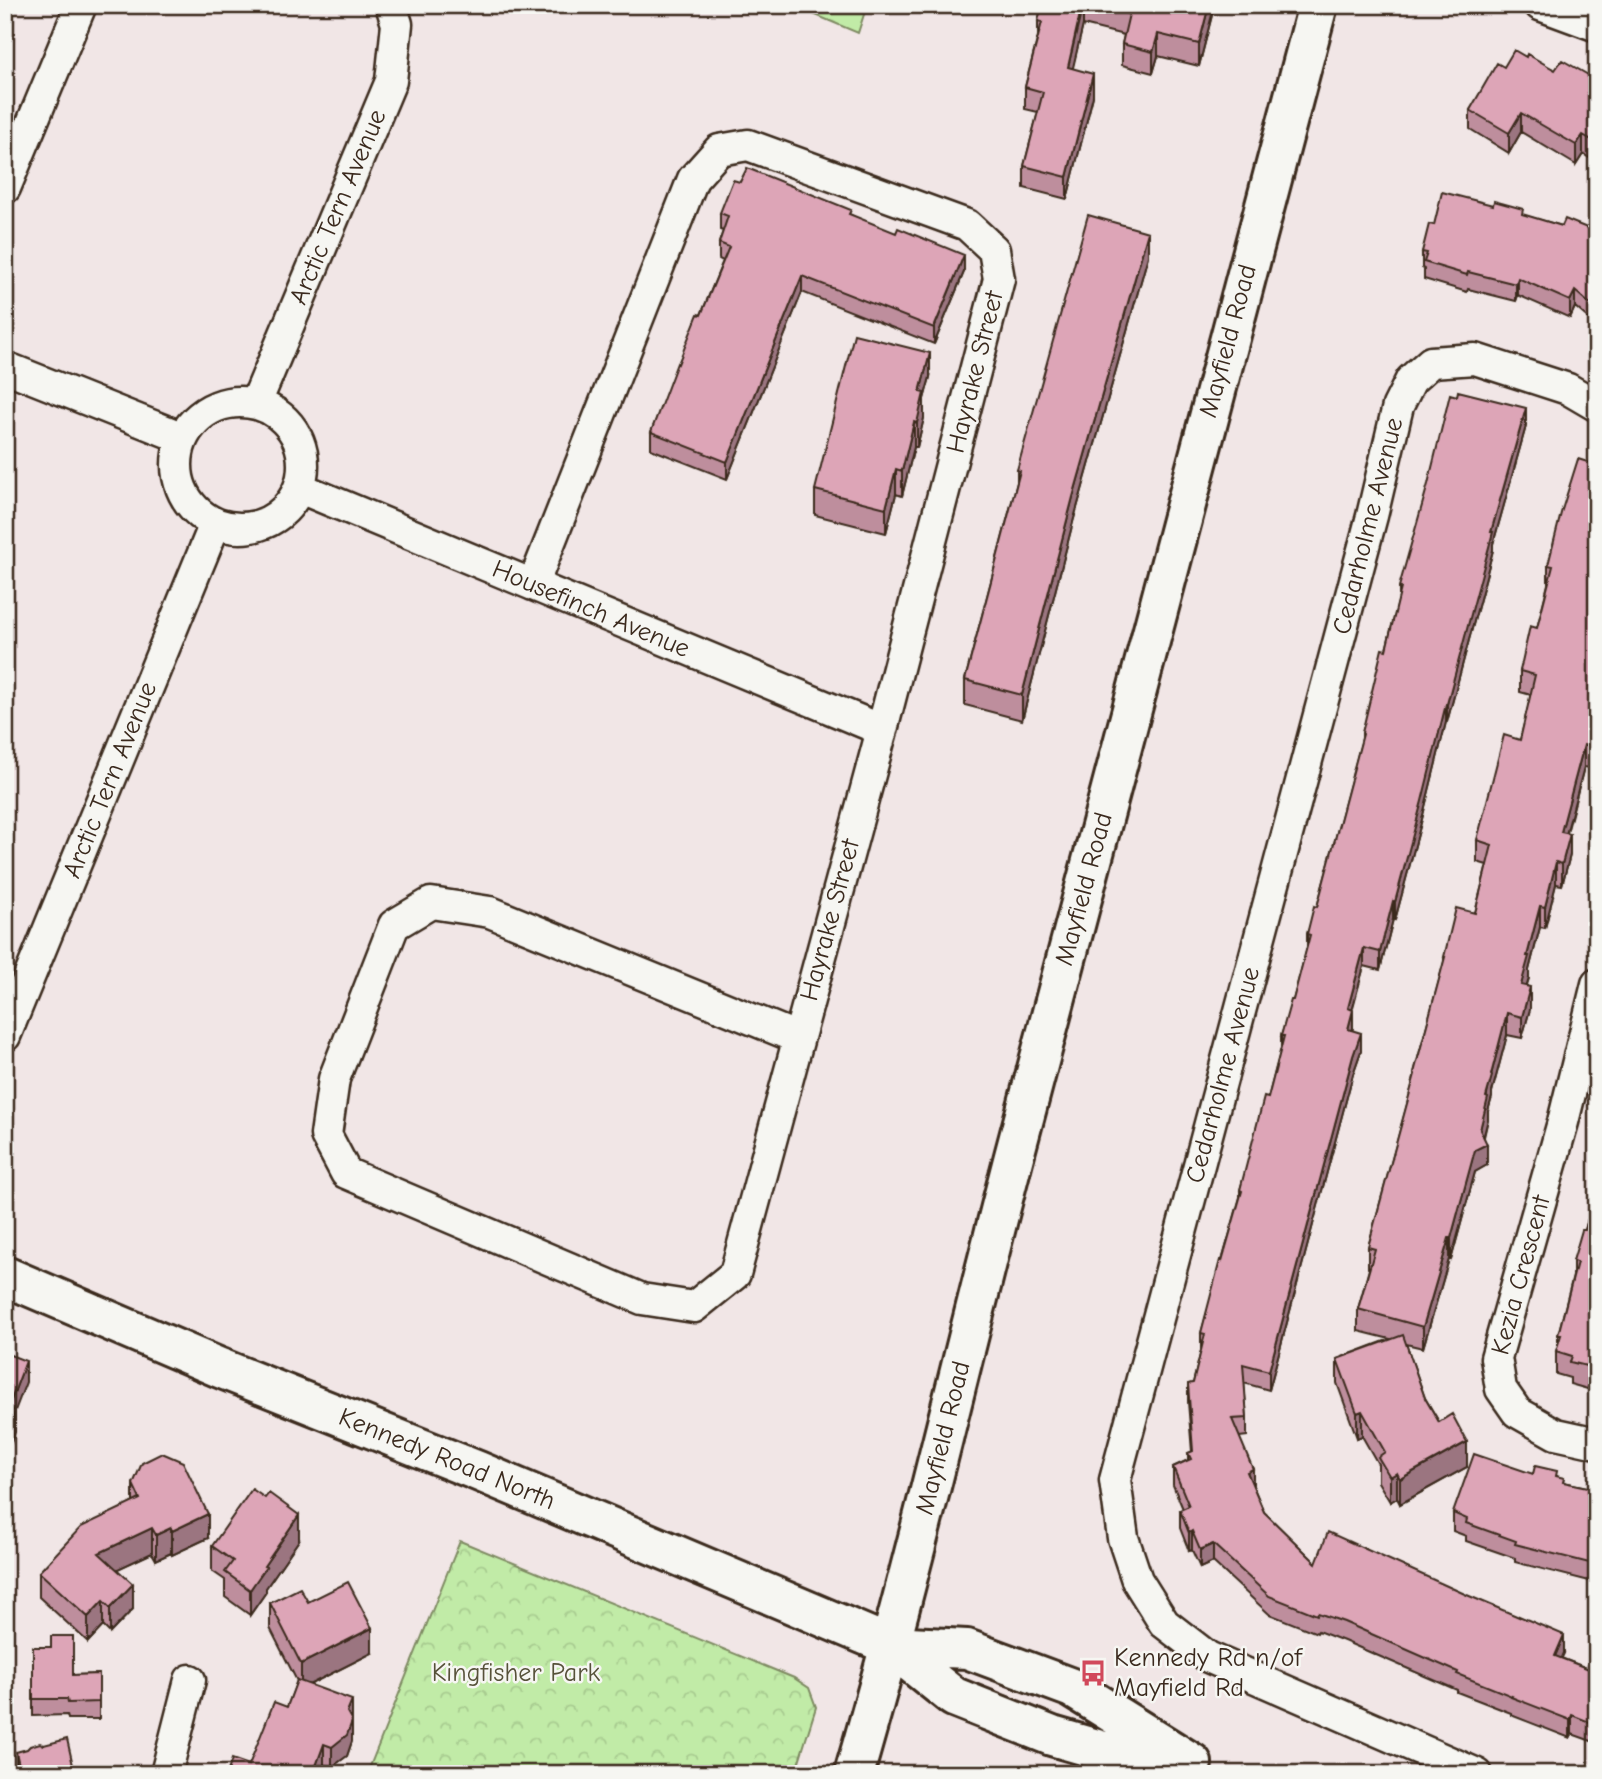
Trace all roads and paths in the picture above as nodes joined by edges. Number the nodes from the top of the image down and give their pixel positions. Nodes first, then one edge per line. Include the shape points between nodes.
1 (81, 5) edge
2 (391, 5) edge
3 (1318, 5) edge
4 (1540, 5) edge
5 (1597, 26) edge
6 (5, 188) edge
7 (5, 367) edge
8 (256, 404) junction
9 (1597, 406) edge
10 (183, 438) junction
11 (300, 488) junction
12 (215, 524) junction
13 (533, 585) junction
14 (882, 730) junction
15 (1597, 984) edge
16 (5, 1036) edge
17 (798, 1038) junction
18 (1586, 1074) edge
19 (5, 1276) edge
20 (1597, 1443) edge
21 (889, 1645) junction
22 (190, 1680) dead end
23 (166, 1774) edge
24 (854, 1774) edge
25 (1183, 1774) edge
26 (1209, 1774) edge
27 (1477, 1774) edge

1 - 6 street
2 - 8 street, Arctic Tern Avenue via 397,24 391,81
3 - 21 main road, Mayfield Road
4 - 5 street
7 - 10 street
8 - 10 street via 234,402 213,407 195,420
8 - 11 street via 291,426 301,446
9 - 27 street, Cedarholme Avenue via 1568,389 1475,359 1431,362 1411,380 1398,406 1369,530 1115,1480 1126,1549 1137,1580 1164,1623 1208,1657
10 - 12 street via 177,478 185,498
11 - 12 street via 289,506 256,527 235,529
11 - 13 street, Housefinch Avenue
12 - 16 street, Arctic Tern Avenue
13 - 14 street, Housefinch Avenue
13 - 14 street, Hayrake Street via 693,179 719,150 748,145 967,225 993,250 999,279
14 - 17 street, Hayrake Street
15 - 18 street
17 - 17 street, Hayrake Street via 735,1274 694,1307 642,1299 346,1173 326,1135 334,1079 394,925 431,903 490,912
18 - 20 street, Kezia Crescent via 1563,1122 1496,1357 1502,1389 1517,1412 1556,1434
19 - 21 main road, Kennedy Road North
21 - 24 main road, Mayfield Road
21 - 25 main road via 954,1697 1052,1736
21 - 26 main road via 967,1649 1072,1688
22 - 23 street

